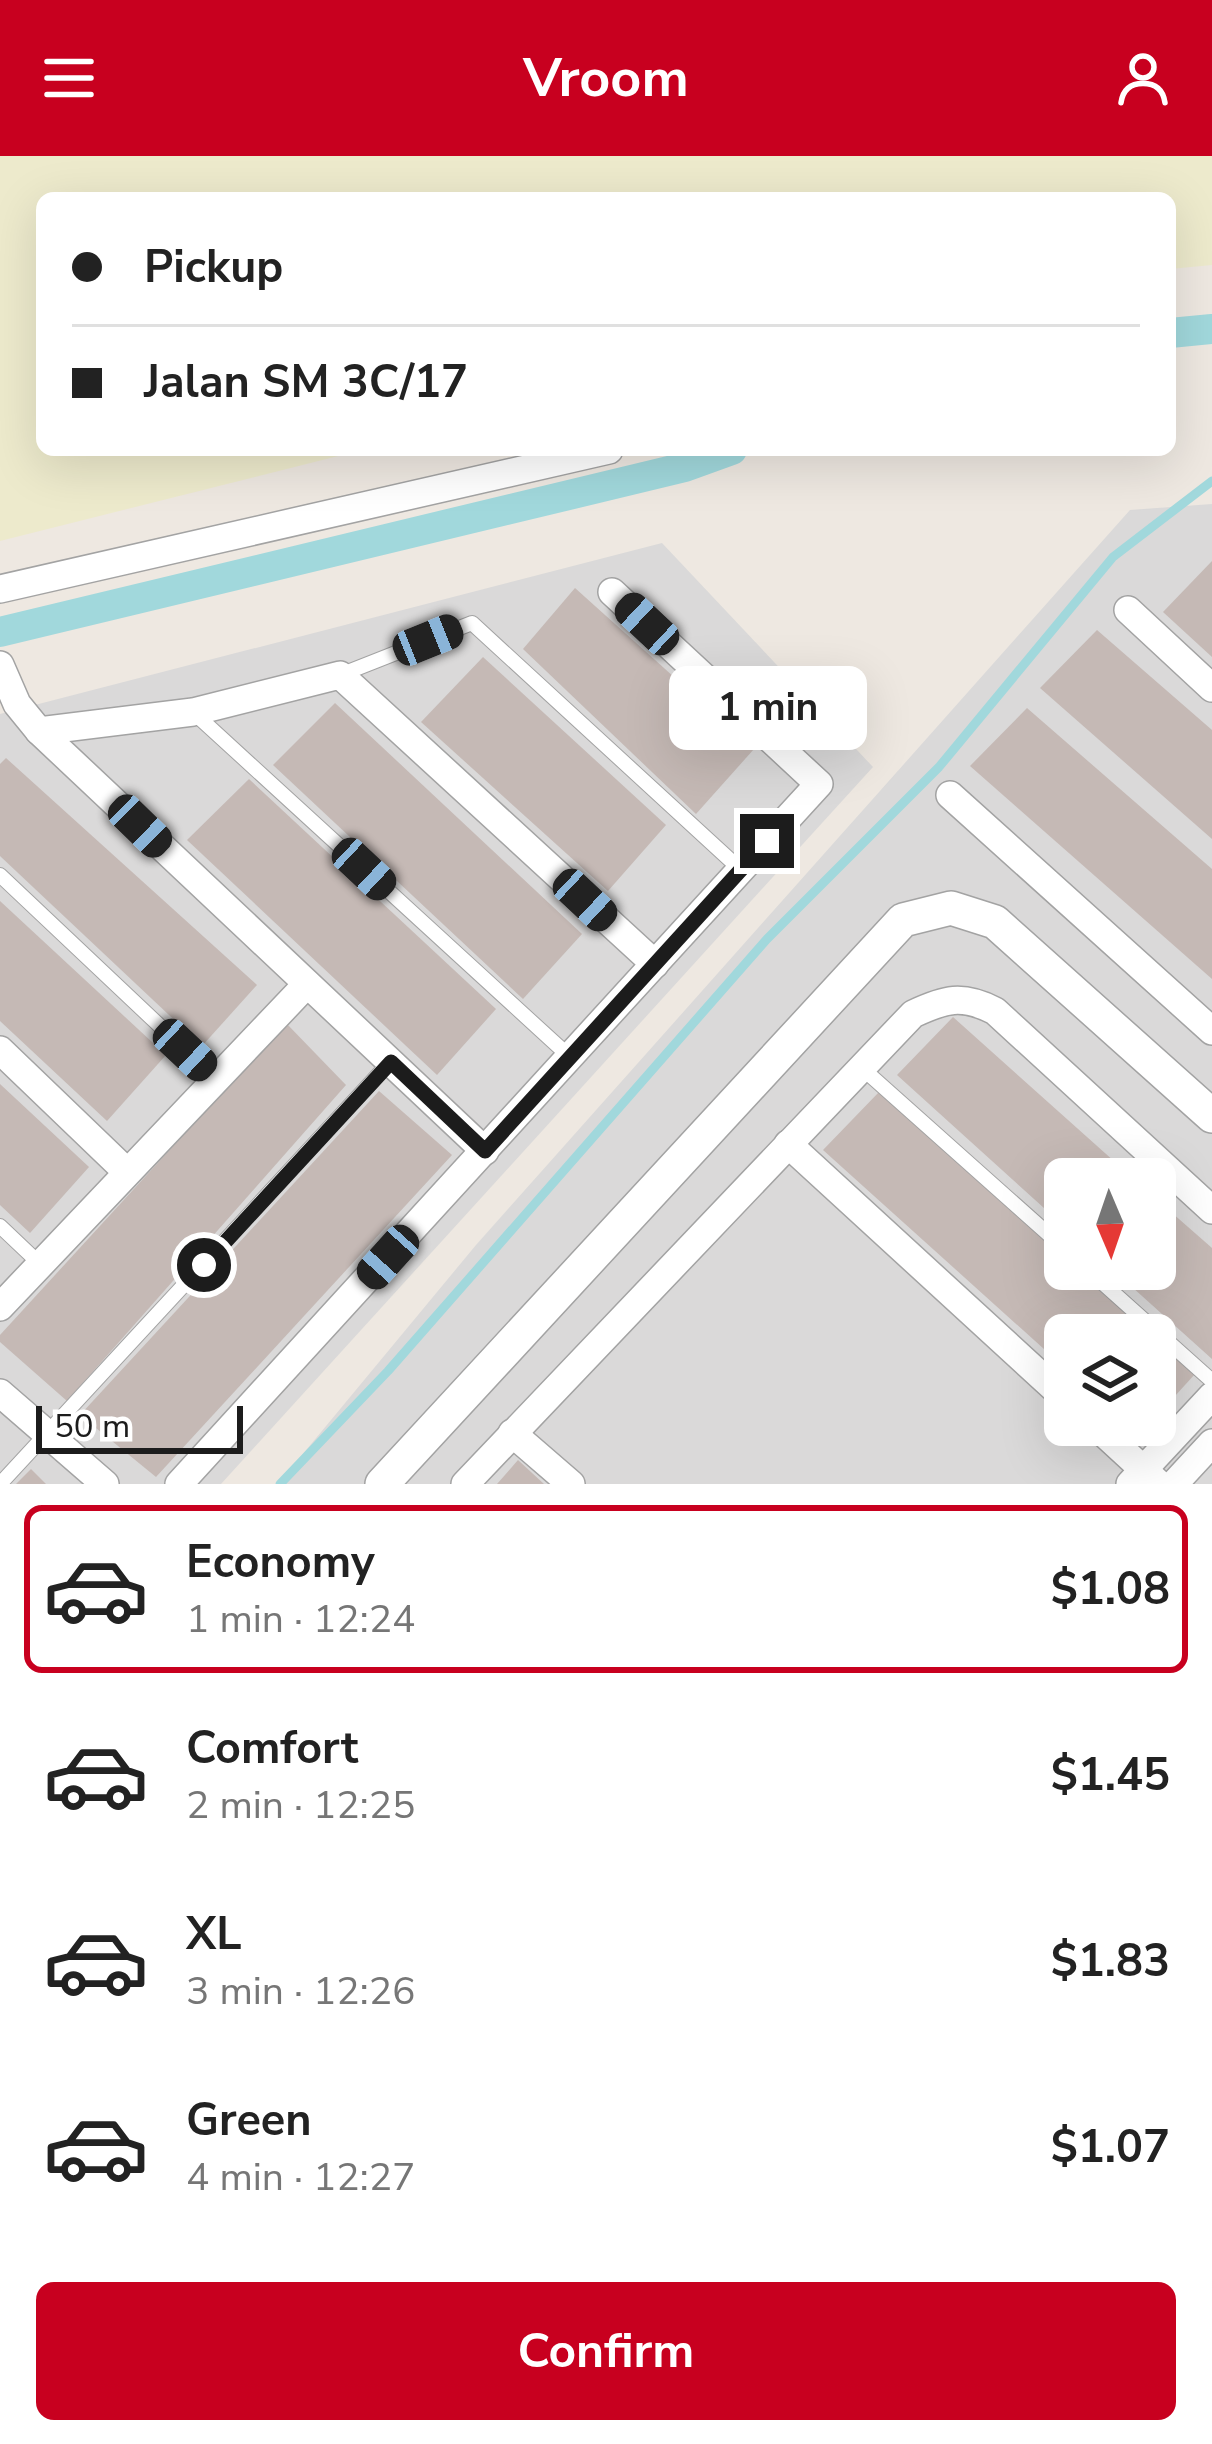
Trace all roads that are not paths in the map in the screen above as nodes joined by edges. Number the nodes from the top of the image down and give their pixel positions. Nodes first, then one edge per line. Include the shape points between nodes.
1 (583, 456) edge
2 (0, 590) edge
3 (612, 592) dead end
4 (1128, 610) dead end
5 (2, 674) edge
6 (340, 675) junction
7 (1212, 688) edge
8 (193, 712) junction
9 (39, 731) junction
10 (950, 795) dead end
11 (741, 870) junction
12 (0, 875) edge
13 (655, 964) junction
14 (308, 985) junction
15 (1212, 1031) edge
16 (0, 1049) edge
17 (570, 1058) junction
18 (391, 1062) junction
19 (862, 1068) junction
20 (216, 1079) junction
21 (1209, 1107) edge
22 (788, 1144) junction
23 (485, 1151) junction
24 (126, 1171) junction
25 (1212, 1210) edge
26 (0, 1226) edge
27 (1044, 1231) edge
28 (40, 1264) junction
29 (1110, 1290) edge
30 (0, 1307) edge
31 (1044, 1379) edge
32 (1212, 1381) edge
33 (0, 1393) edge
34 (1212, 1396) edge
35 (512, 1432) junction
36 (48, 1435) junction
37 (1212, 1443) edge
38 (1114, 1446) edge
39 (193, 1479) edge
40 (1144, 1479) edge
41 (0, 1484) edge
42 (105, 1484) edge
43 (382, 1484) edge
44 (464, 1484) edge
45 (572, 1484) edge
46 (1174, 1484) edge

1 - 2 street
3 - 11 street via 819,784
4 - 7 street
5 - 9 street
6 - 8 street
6 - 11 lane via 472,623
6 - 13 street
8 - 9 street
8 - 17 lane
9 - 14 street
10 - 15 street
11 - 13 street
12 - 20 lane
13 - 17 street
14 - 18 street
14 - 20 street
16 - 24 street
17 - 23 street
18 - 23 street
18 - 36 lane
19 - 22 street
19 - 25 street via 914,1014 947,998 973,1000 1049,1058
19 - 27 lane
20 - 24 street
21 - 43 street via 995,922 951,908 903,920
22 - 31 street
22 - 35 street
23 - 39 street
24 - 28 street
26 - 28 lane
28 - 30 street
29 - 32 lane
33 - 36 street
34 - 40 street
35 - 44 street
35 - 45 street
36 - 41 lane
36 - 42 street
37 - 46 street
38 - 40 street

